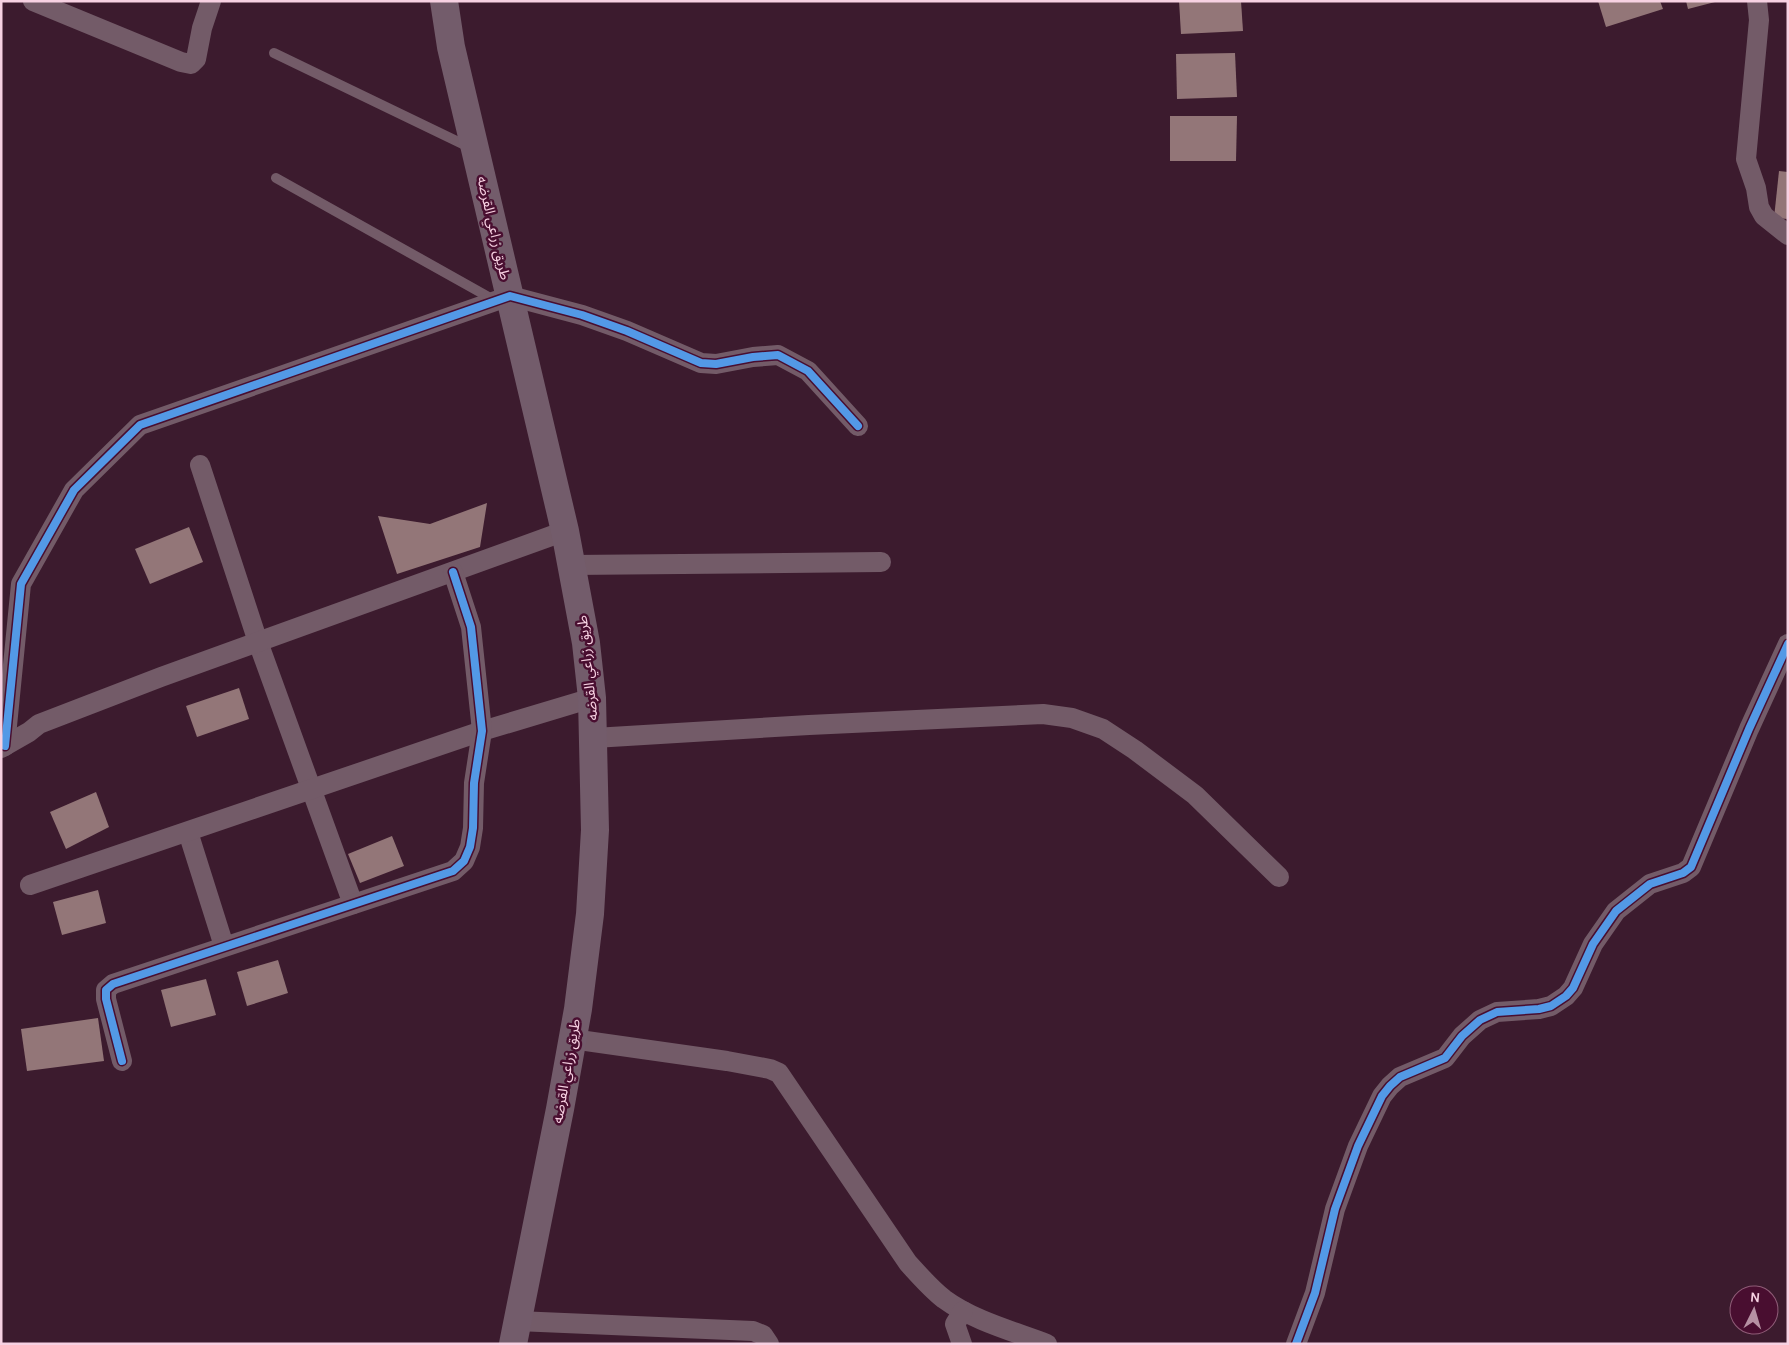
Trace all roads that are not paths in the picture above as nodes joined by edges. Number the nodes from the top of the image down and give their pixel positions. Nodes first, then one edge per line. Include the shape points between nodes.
1 (33, 1) edge
2 (211, 1) edge
3 (444, 1) edge
4 (1757, 1) edge
5 (274, 53) dead end
6 (476, 150) junction
7 (276, 178) dead end
8 (1788, 235) edge
9 (502, 298) junction
10 (858, 426) dead end
11 (200, 465) dead end
12 (565, 530) junction
13 (881, 562) dead end
14 (572, 565) junction
15 (453, 572) junction
16 (258, 642) junction
17 (1788, 644) edge
18 (592, 698) junction
19 (482, 731) junction
20 (594, 738) junction
21 (3, 747) edge
22 (312, 790) junction
23 (188, 832) junction
24 (1279, 877) dead end
25 (30, 886) dead end
26 (353, 904) junction
27 (224, 946) junction
28 (572, 1039) junction
29 (122, 1062) dead end
30 (963, 1311) junction
31 (515, 1332) edge
32 (769, 1344) edge
33 (962, 1344) edge
34 (1047, 1344) edge
35 (1296, 1344) edge

1 - 2 street via 191,64 196,59
3 - 6 main road, طريق زراعي القرضه via 451,47
4 - 8 street via 1759,20 1746,159 1759,207 1764,216
5 - 6 lane
6 - 9 main road, طريق زراعي القرضه
7 - 9 lane
9 - 10 street via 591,318 701,362 716,364 778,355 808,371
9 - 12 main road, طريق زراعي القرضه
9 - 21 street via 140,425 74,490 21,584
11 - 16 street
12 - 14 main road, طريق زراعي القرضه
12 - 15 street
13 - 14 street
14 - 18 main road, طريق زراعي القرضه
15 - 16 street
15 - 19 street via 470,627
16 - 21 street via 39,724
16 - 22 street
17 - 35 street via 1691,867 1650,884 1616,911 1593,944 1573,988 1566,996 1551,1006 1497,1012 1480,1020 1445,1058 1400,1077 1382,1096 1358,1146 1335,1209 1314,1293
18 - 19 street
18 - 20 main road, طريق زراعي القرضه
19 - 22 street
19 - 26 street via 474,783 473,828 464,861 453,871
20 - 24 street via 809,724 1043,714 1072,718 1103,729 1195,794
20 - 28 main road, طريق زراعي القرضه via 595,830 590,914
22 - 23 street
22 - 26 street
23 - 25 street
23 - 27 street
26 - 27 street
27 - 29 street via 113,984 106,990
28 - 30 street via 727,1061 779,1073 908,1263 944,1298
28 - 31 main road, طريق زراعي القرضه
30 - 33 street via 954,1324
30 - 34 street
31 - 32 street via 753,1332 763,1335

